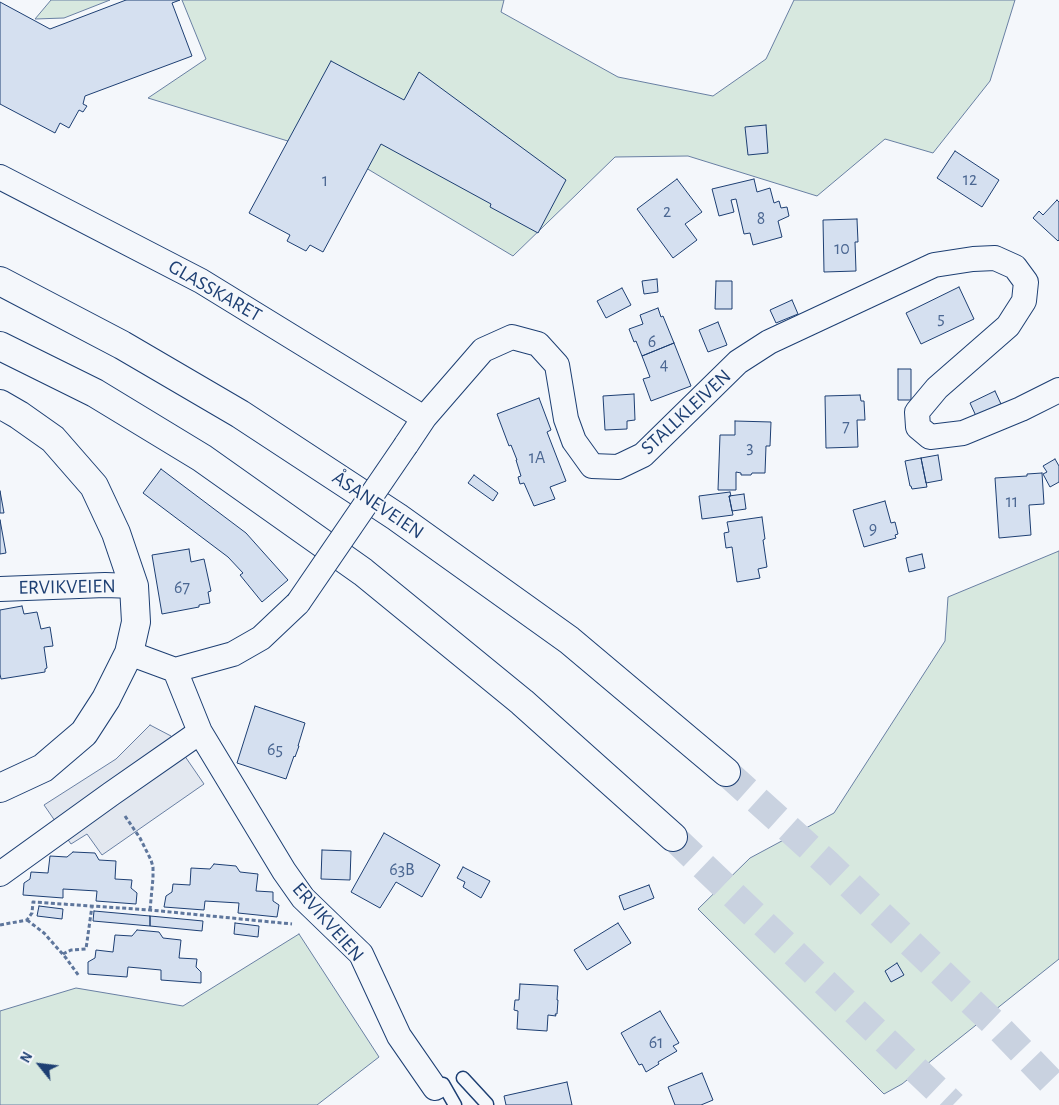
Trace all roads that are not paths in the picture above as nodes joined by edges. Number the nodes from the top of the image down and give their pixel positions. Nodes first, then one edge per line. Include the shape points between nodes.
1 (0, 177) edge
2 (0, 281) edge
3 (0, 346) edge
4 (1059, 390) edge
5 (0, 404) edge
6 (424, 418) junction
7 (134, 586) junction
8 (0, 589) edge
9 (129, 653) junction
10 (175, 670) junction
11 (200, 732) junction
12 (726, 772) tunnel mouth
13 (0, 788) edge
14 (673, 837) tunnel mouth
15 (0, 874) edge
16 (463, 1078) dead end
17 (439, 1086) joint
18 (487, 1104) edge
19 (455, 1105) edge

1 - 6 street, GLASSKARET via 201,280
2 - 12 main road, ÅSANEVEIEN via 122,345 232,409 397,517 569,640
3 - 14 main road via 96,393 202,458 363,572 522,702
4 - 6 street, STALLKLEIVEN via 963,433 930,437 918,427 917,412 937,388 1008,326 1024,301 1026,282 1016,267 995,258 934,265 769,342 738,362 643,455 618,467 592,466 574,441 566,419 557,365 538,344 512,337 483,350
5 - 7 main road, ERVIKVEIEN via 52,439 94,486 116,533
6 - 10 street, STALLKLEIVEN, bridge via 298,603 261,638 233,654
7 - 8 street, ERVIKVEIEN
7 - 9 main road, ERVIKVEIEN via 136,622
9 - 10 street
9 - 13 main road, ERVIKVEIEN via 106,699 84,733 43,768
10 - 11 street, ERVIKVEIEN
11 - 15 street
11 - 17 street, ERVIKVEIEN via 284,871 304,898 361,954 399,1036
16 - 18 lane
17 - 19 lane

